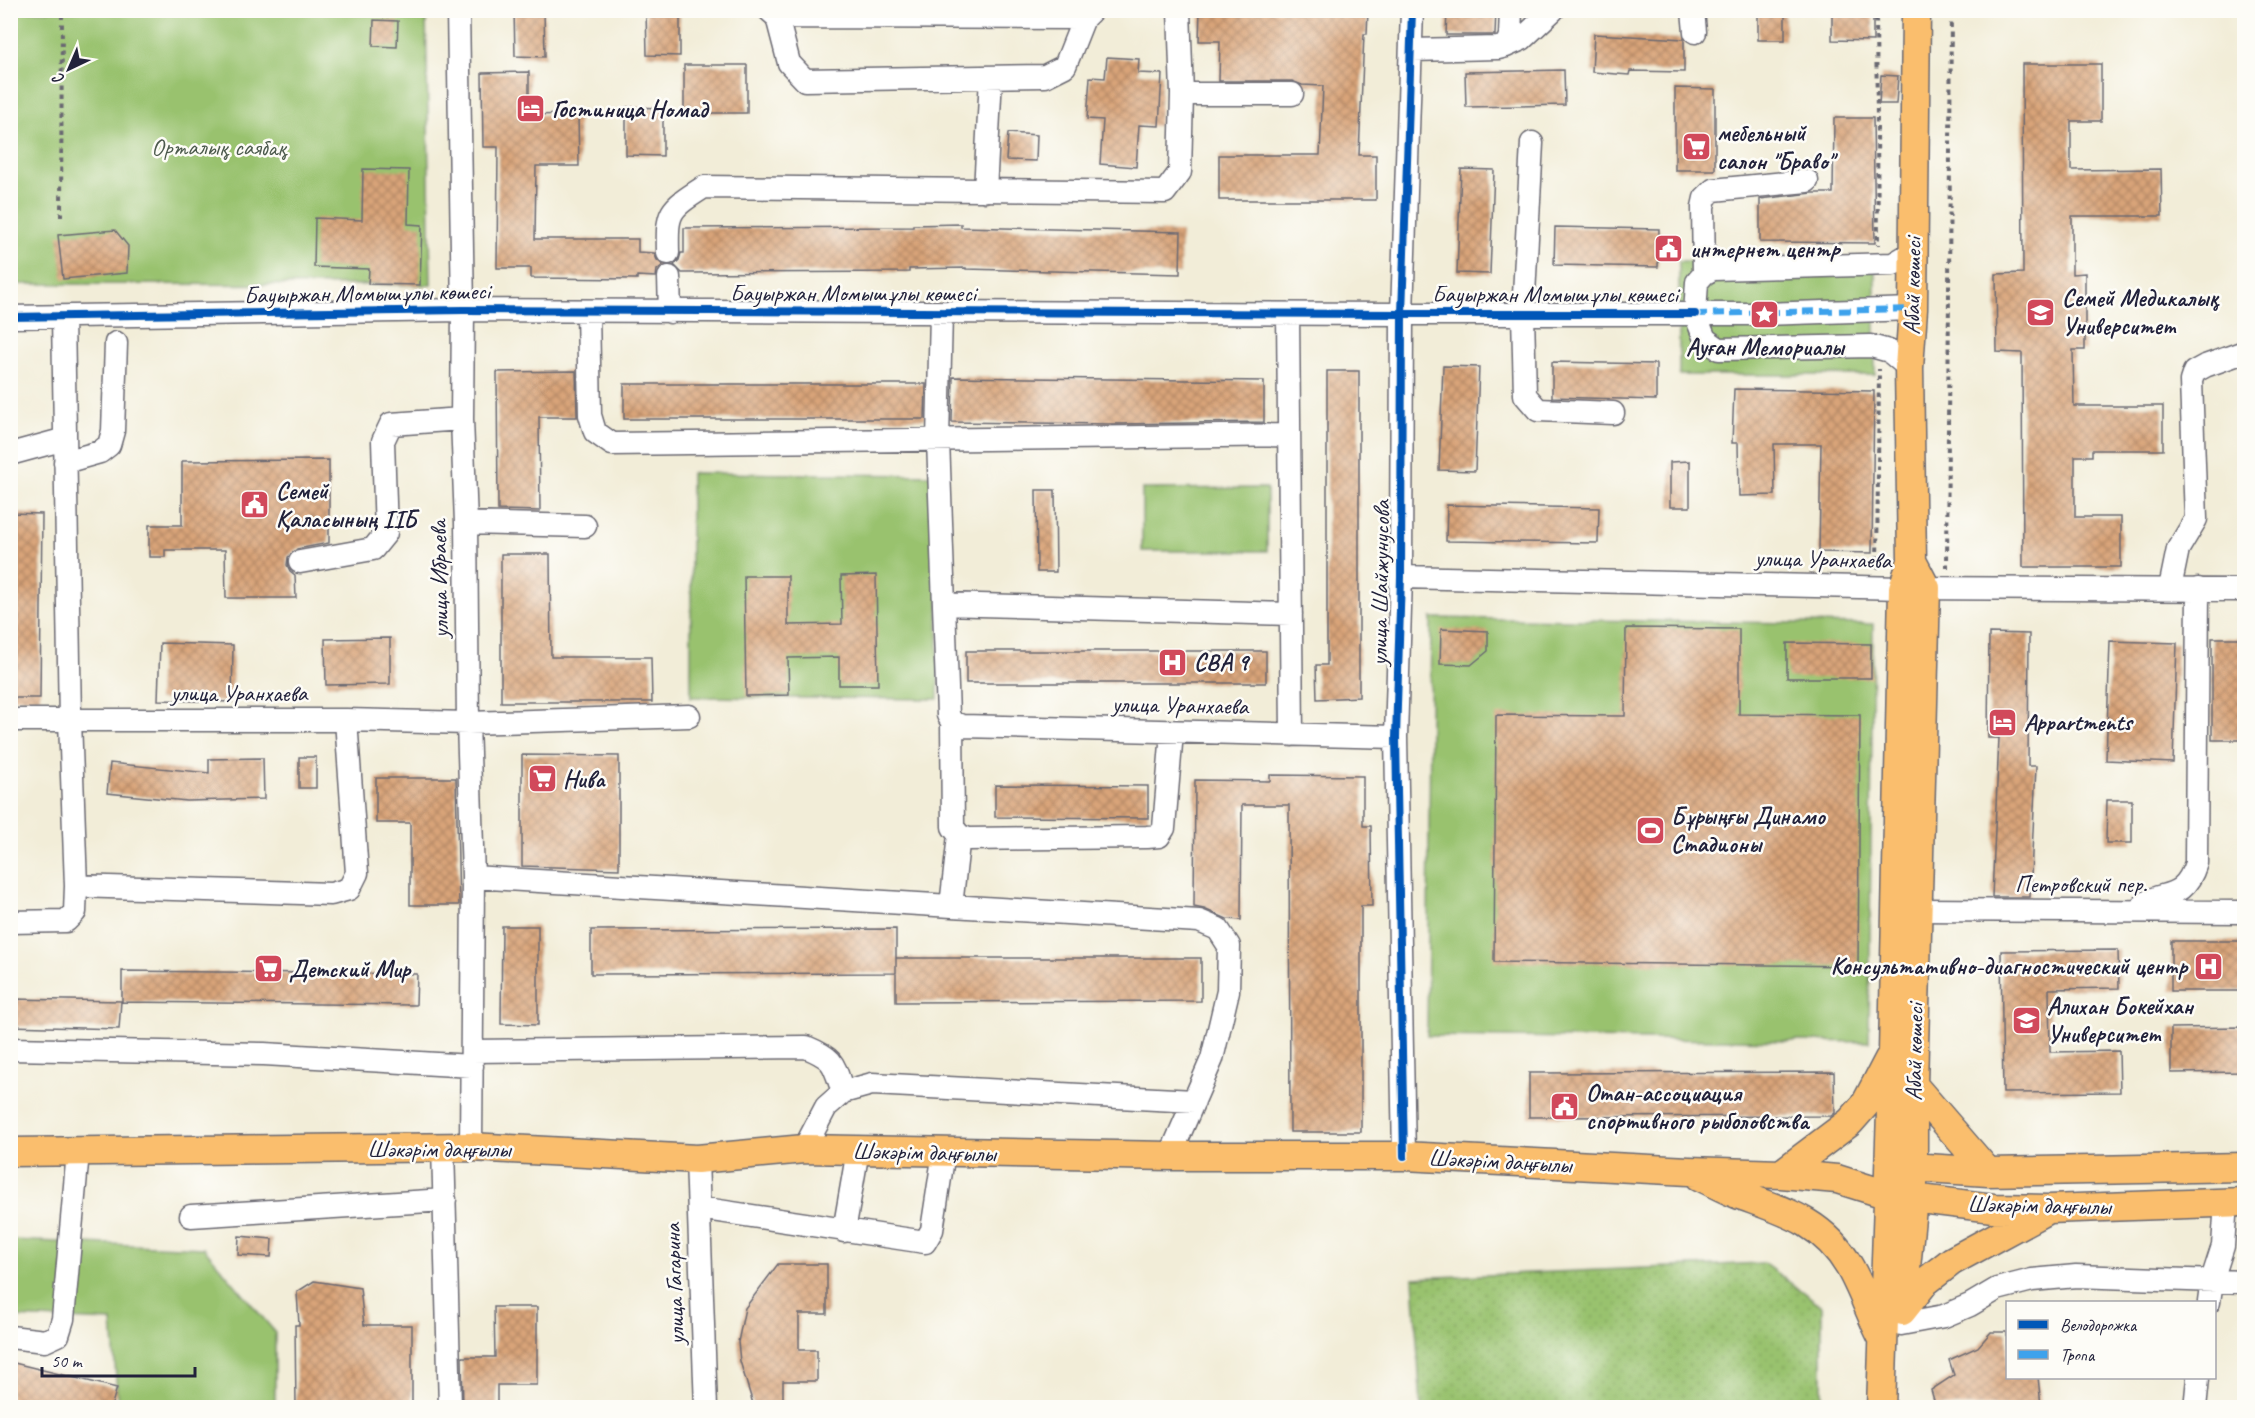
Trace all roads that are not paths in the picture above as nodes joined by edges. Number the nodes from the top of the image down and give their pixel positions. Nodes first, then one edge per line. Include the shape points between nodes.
1 (458, 10) edge
2 (1179, 10) edge
3 (1412, 10) edge
4 (1510, 10) edge
5 (1553, 10) edge
6 (1916, 10) edge
7 (773, 14) edge
8 (1088, 14) edge
9 (1506, 46) junction
10 (1412, 50) junction
11 (991, 77) junction
12 (1182, 94) junction
13 (1292, 94) dead end
14 (1532, 143) dead end
15 (1807, 181) dead end
16 (985, 190) junction
17 (1913, 252) junction
18 (668, 253) dead end
19 (1704, 274) junction
20 (669, 277) dead end
21 (1913, 309) junction
22 (463, 310) junction
23 (588, 311) junction
24 (670, 312) junction
25 (941, 313) junction
26 (1288, 314) junction
27 (1402, 314) junction
28 (1523, 314) junction
29 (1695, 314) junction
30 (10, 317) edge
31 (63, 317) junction
32 (116, 343) dead end
33 (2244, 352) edge
34 (1909, 368) junction
35 (1613, 413) dead end
36 (462, 419) junction
37 (1289, 435) junction
38 (65, 439) junction
39 (938, 440) junction
40 (10, 454) edge
41 (66, 462) junction
42 (466, 523) junction
43 (585, 526) dead end
44 (300, 562) dead end
45 (1401, 577) junction
46 (1925, 588) junction
47 (2170, 588) junction
48 (2199, 589) junction
49 (2244, 590) edge
50 (944, 604) junction
51 (1291, 614) junction
52 (688, 716) dead end
53 (10, 720) edge
54 (70, 720) junction
55 (346, 720) junction
56 (468, 723) junction
57 (957, 724) junction
58 (1172, 732) junction
59 (1292, 735) junction
60 (1396, 737) junction
61 (959, 835) junction
62 (473, 877) junction
63 (76, 886) junction
64 (951, 906) junction
65 (1918, 910) junction
66 (2139, 911) junction
67 (2244, 912) edge
68 (10, 922) edge
69 (10, 1049) edge
70 (1893, 1052) junction
71 (472, 1059) junction
72 (1913, 1085) junction
73 (843, 1092) junction
74 (1194, 1101) junction
75 (457, 1147) junction
76 (804, 1149) junction
77 (858, 1150) junction
78 (10, 1152) edge
79 (78, 1152) junction
80 (944, 1152) junction
81 (1170, 1156) junction
82 (1404, 1156) junction
83 (697, 1159) junction
84 (1901, 1167) junction
85 (2244, 1167) edge
86 (1689, 1172) junction
87 (1988, 1172) junction
88 (1781, 1174) junction
89 (1837, 1179) junction
90 (1901, 1197) junction
91 (445, 1200) junction
92 (2235, 1202) edge
93 (699, 1208) junction
94 (2049, 1209) junction
95 (191, 1216) dead end
96 (844, 1231) junction
97 (2212, 1280) junction
98 (2244, 1282) edge
99 (2209, 1301) edge
100 (1896, 1325) junction
101 (10, 1337) edge
102 (2198, 1379) edge
103 (450, 1407) edge
104 (706, 1407) edge
105 (1881, 1407) edge
106 (1898, 1407) edge
107 (2195, 1407) edge

1 - 22 street, улица Ибраева
2 - 12 street
3 - 10 street, улица Шайжунусова
4 - 9 street
5 - 9 street via 1522,39
6 - 17 main road, Абай көшесі
7 - 8 street
7 - 11 street via 789,63 805,80
8 - 11 street via 1065,66 1045,76
9 - 10 street
10 - 27 street, улица Шайжунусова
11 - 16 street
12 - 13 street
12 - 16 street via 1180,172 1165,192
14 - 28 street
15 - 19 street via 1713,189 1703,207
16 - 18 street via 704,187 678,203 667,222
17 - 19 street via 1893,264 1713,269
17 - 21 main road, Абай көшесі
19 - 29 street via 1697,282
20 - 24 street
21 - 29 street, Бауыржан Момышұлы көшесі
21 - 34 main road, Абай көшесі
22 - 23 street, Бауыржан Момышұлы көшесі
22 - 31 street, Бауыржан Момышұлы көшесі
22 - 36 street, улица Ибраева
23 - 24 street, Бауыржан Момышұлы көшесі
23 - 39 street via 590,415 595,432 612,444
24 - 25 street, Бауыржан Момышұлы көшесі
25 - 26 street, Бауыржан Момышұлы көшесі
25 - 39 street
26 - 27 street, Бауыржан Момышұлы көшесі
26 - 37 street
27 - 28 street, Бауыржан Момышұлы көшесі
27 - 45 street, улица Шайжунусова
28 - 29 street, Бауыржан Момышұлы көшесі
28 - 35 street via 1525,395 1531,404 1538,410
29 - 34 street via 1705,339 1719,349 1871,346 1889,351
30 - 31 street, Бауыржан Момышұлы көшесі
31 - 38 street
32 - 41 street via 113,431 109,445 100,452
33 - 47 street via 2194,372 2191,381 2196,519 2178,549
34 - 46 main road, Абай көшесі via 1912,561
36 - 42 street, улица Ибраева
36 - 44 street via 391,424 383,441 386,533 373,549
37 - 39 street
37 - 51 street
38 - 40 street
38 - 41 street
39 - 50 street
41 - 54 street
42 - 43 street
42 - 56 street, улица Ибраева
45 - 46 street, улица Уранхаева
45 - 60 street, улица Шайжунусова
46 - 47 street, улица Уранхаева
46 - 65 main road, Абай көшесі
46 - 70 main road, Абай көшесі
47 - 48 street, улица Уранхаева
48 - 49 street, улица Уранхаева
48 - 66 street via 2196,863 2191,879 2182,889 2143,904
50 - 51 street
50 - 57 street via 948,715
51 - 59 street
52 - 56 street, улица Уранхаева
53 - 54 street, улица Уранхаева
54 - 55 street, улица Уранхаева
54 - 63 street
55 - 56 street, улица Уранхаева
55 - 63 street via 357,873 349,889 331,894
56 - 62 street, улица Ибраева
57 - 58 street, улица Уранхаева
57 - 61 street via 952,827
58 - 59 street, улица Уранхаева
58 - 61 street via 1164,828 1159,836
59 - 60 street, улица Уранхаева
60 - 82 street, улица Шайжунусова
61 - 64 street
62 - 64 street
62 - 71 street, улица Ибраева
63 - 68 street via 75,912 66,921
64 - 74 street via 1199,921 1218,929 1229,946 1228,991 1212,1059
65 - 66 street, Петровский пер.
65 - 72 main road, Абай көшесі
66 - 67 street, Петровский пер.
69 - 71 street
70 - 84 main road, Абай көшесі
70 - 88 main road via 1865,1105 1850,1122
71 - 73 street via 806,1047 826,1055 834,1065
71 - 75 street, улица Ибраева
72 - 84 main road, Абай көшесі
72 - 87 main road
73 - 74 street via 872,1084
73 - 76 street via 826,1107
74 - 81 street
75 - 79 main road, Шәкәрім даңғылы
75 - 83 main road, Шәкәрім даңғылы
75 - 91 street, улица Ибраева
76 - 77 main road, Шәкәрім даңғылы
76 - 83 main road, Шәкәрім даңғылы
77 - 80 main road, Шәкәрім даңғылы
77 - 96 street
78 - 79 main road, Шәкәрім даңғылы
79 - 101 street via 63,1319 58,1335 45,1341
80 - 81 main road, Шәкәрім даңғылы
80 - 96 street via 932,1230 925,1242
81 - 82 main road, Шәкәрім даңғылы
82 - 86 main road, Шәкәрім даңғылы
83 - 93 street, улица Гагарина
84 - 87 main road, Шәкәрім даңғылы
84 - 89 main road, Шәкәрім даңғылы
84 - 90 main road, Абай көшесі
85 - 87 main road, Шәкәрім даңғылы
86 - 88 main road, Шәкәрім даңғылы
86 - 100 main road via 1800,1217 1825,1236
88 - 89 main road, Шәкәрім даңғылы
89 - 90 main road, Шәкәрім даңғылы
90 - 94 main road, Шәкәрім даңғылы via 1994,1208
90 - 100 main road, Абай көшесі
91 - 95 street
91 - 103 street, улица Ибраева
92 - 94 main road, Шәкәрім даңғылы
92 - 97 street
93 - 96 street
93 - 104 street, улица Гагарина
94 - 100 main road via 1952,1261 1925,1282
97 - 98 street
97 - 99 street
97 - 100 street via 2076,1276 2032,1280 1997,1289 1944,1316
100 - 105 main road, Абай көшесі
100 - 106 main road, Абай көшесі
102 - 107 street

